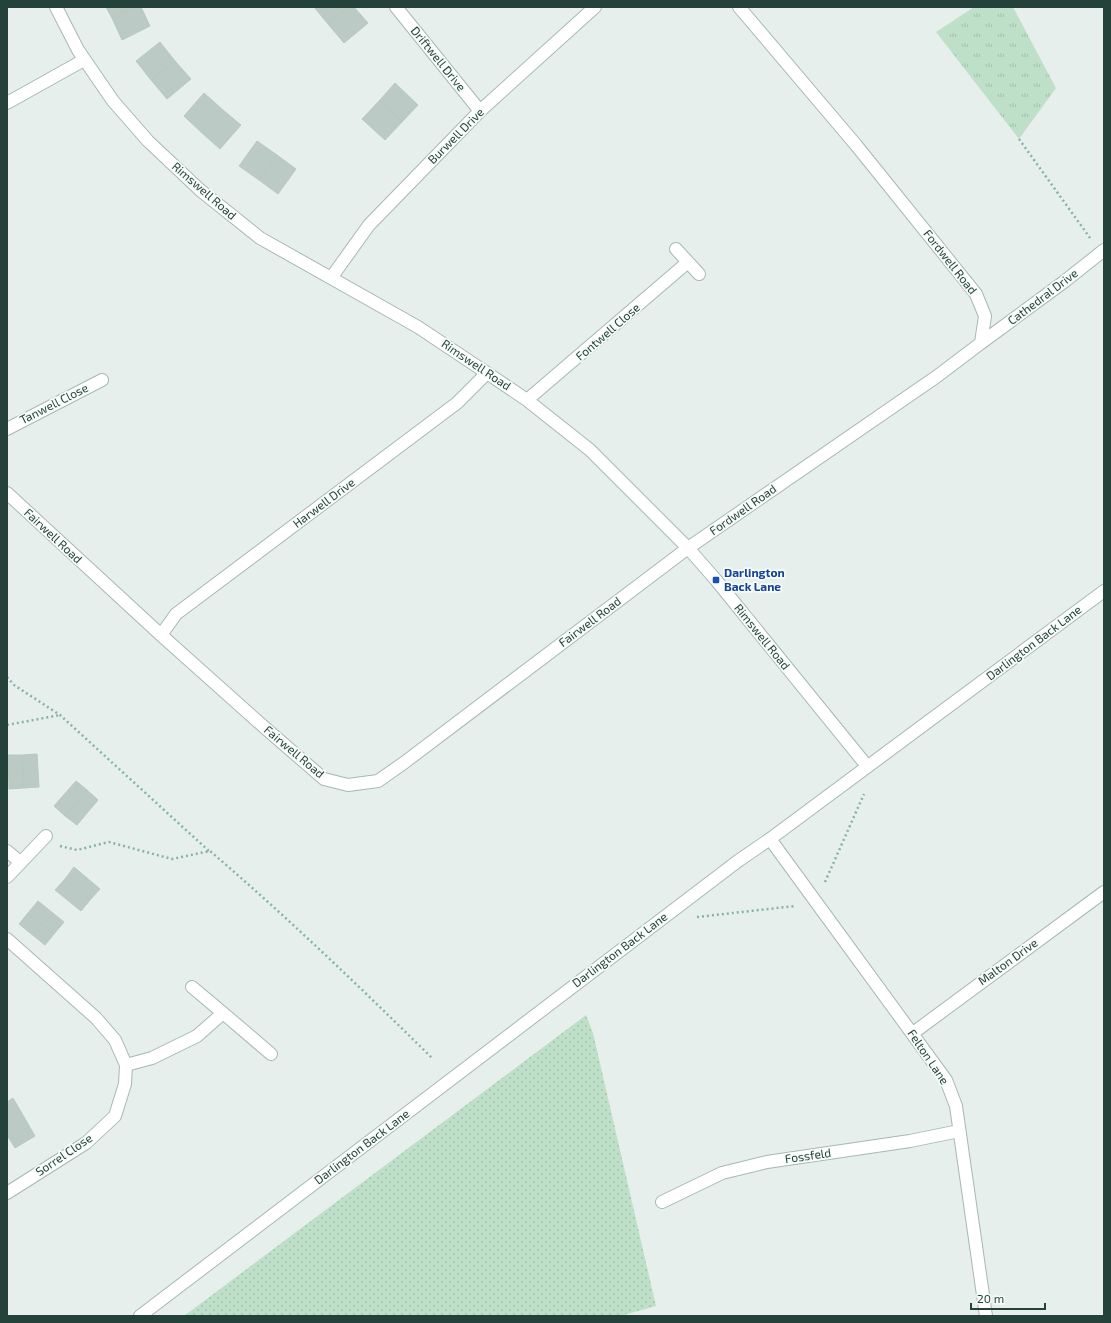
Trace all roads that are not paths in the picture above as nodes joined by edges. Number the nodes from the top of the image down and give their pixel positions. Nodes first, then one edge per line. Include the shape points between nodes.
1 (56, 7) edge
2 (396, 7) edge
3 (595, 7) edge
4 (739, 7) edge
5 (84, 60) junction
6 (7, 103) edge
7 (480, 111) junction
8 (676, 248) dead end
9 (1102, 252) edge
10 (688, 262) junction
11 (699, 274) dead end
12 (331, 278) junction
13 (981, 342) junction
14 (488, 372) junction
15 (102, 380) dead end
16 (527, 400) junction
17 (7, 429) edge
18 (7, 494) edge
19 (688, 548) junction
20 (1104, 590) edge
21 (161, 635) junction
22 (867, 766) junction
23 (46, 836) dead end
24 (770, 839) junction
25 (7, 851) edge
26 (20, 862) junction
27 (7, 877) edge
28 (1104, 892) edge
29 (7, 939) edge
30 (192, 987) dead end
31 (223, 1013) junction
32 (913, 1033) junction
33 (271, 1054) dead end
34 (126, 1065) junction
35 (960, 1131) junction
36 (7, 1193) edge
37 (662, 1202) dead end
38 (140, 1316) edge
39 (986, 1316) edge

1 - 5 street, Rimswell Road
2 - 7 street, Driftwell Drive
3 - 7 street, Burwell Drive
4 - 13 street, Fordwell Road via 856,145 976,294 985,316
5 - 6 street
5 - 12 street, Rimswell Road via 113,101 148,140 200,190 260,238
7 - 12 street, Burwell Drive via 369,225
8 - 10 street
9 - 13 street, Cathedral Drive
10 - 11 street
10 - 16 street, Fontwell Close
12 - 14 street, Rimswell Road via 418,327
13 - 19 street, Fordwell Road via 930,382
14 - 16 street, Rimswell Road
14 - 21 street, Harwell Drive via 457,403 176,614
15 - 17 street, Tanwell Close
16 - 19 street, Rimswell Road via 590,450
18 - 21 street, Fairwell Road
19 - 21 street, Fairwell Road via 405,762 378,780 348,785 324,779
19 - 22 street, Rimswell Road
20 - 22 street, Darlington Back Lane
22 - 24 street, Darlington Back Lane
23 - 26 street
24 - 32 street, Felton Lane
24 - 38 street, Darlington Back Lane
25 - 26 street
26 - 27 street
28 - 32 street, Malton Drive
29 - 34 street, Sorrel Close via 96,1018 115,1040
30 - 31 street
31 - 33 street
31 - 34 street via 197,1036 152,1058
32 - 35 street, Felton Lane via 946,1080 956,1106
34 - 36 street, Sorrel Close via 125,1084 115,1116 86,1143
35 - 37 street, Fossfeld via 767,1162 722,1173
35 - 39 street, Felton Lane

